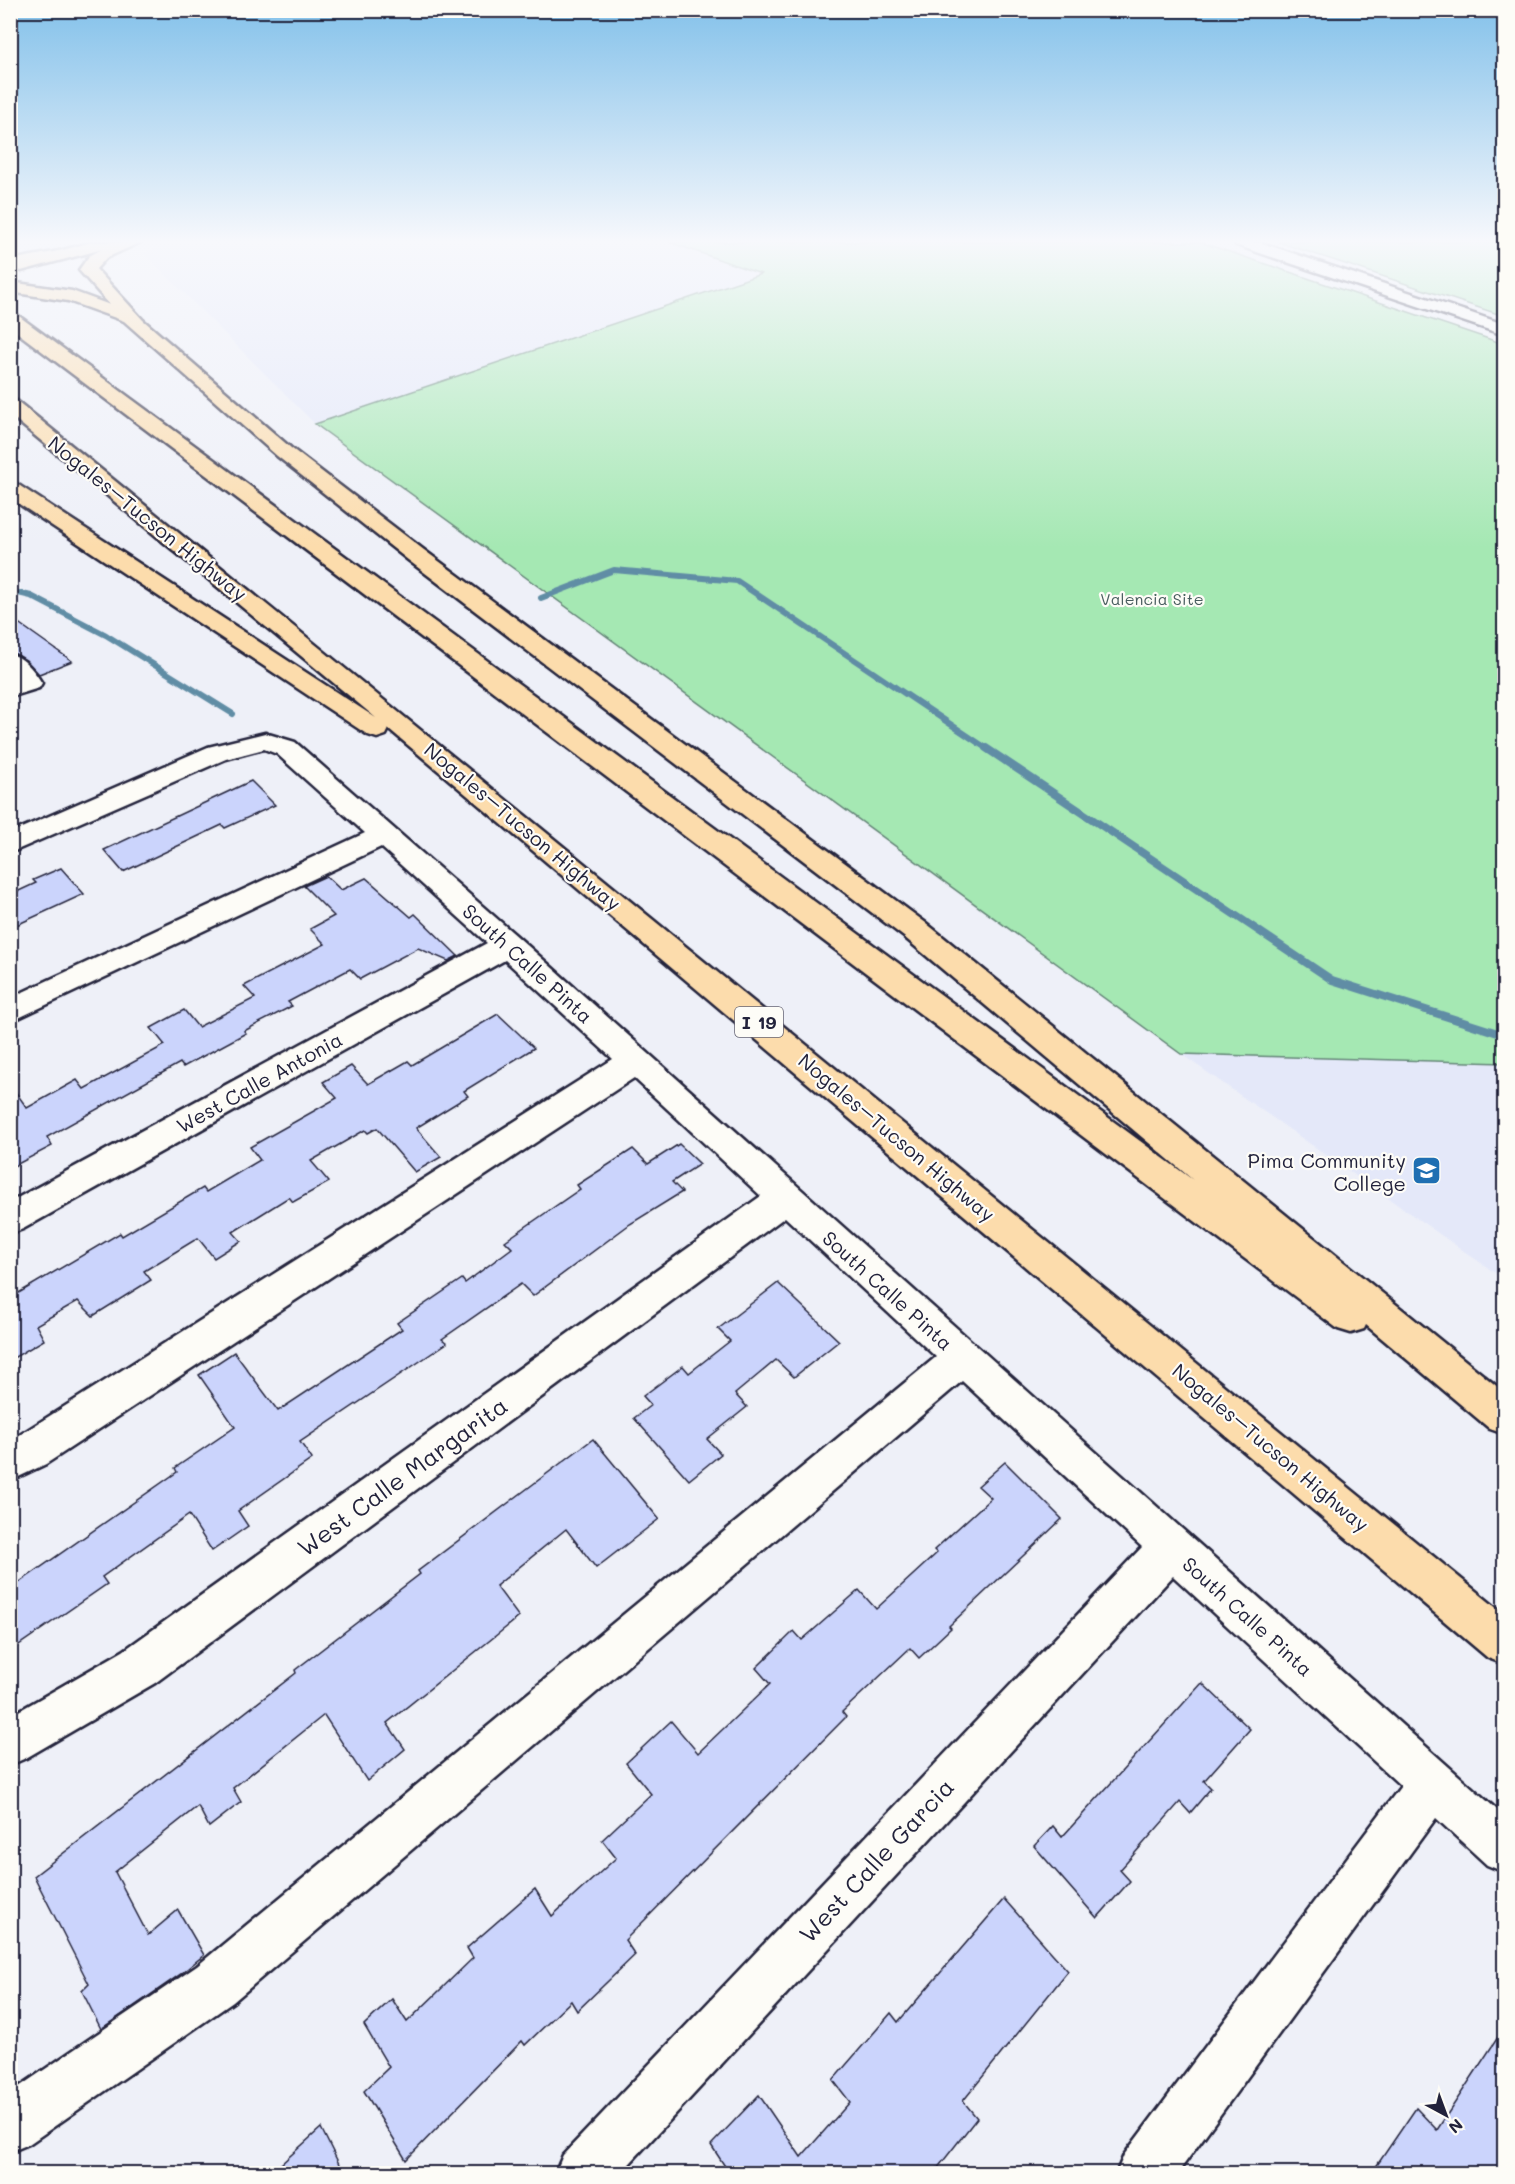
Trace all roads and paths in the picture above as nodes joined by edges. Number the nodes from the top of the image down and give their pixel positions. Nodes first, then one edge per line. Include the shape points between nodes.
1 (45, 344) edge
2 (160, 344) edge
3 (10, 405) edge
4 (10, 488) edge
5 (10, 661) edge
6 (10, 690) edge
7 (525, 827) junction
8 (384, 835) junction
9 (10, 844) edge
10 (508, 945) junction
11 (10, 1011) edge
12 (636, 1061) junction
13 (786, 1197) junction
14 (10, 1219) edge
15 (962, 1358) junction
16 (1504, 1416) edge
17 (1504, 1431) edge
18 (10, 1462) edge
19 (1171, 1547) junction
20 (1504, 1642) edge
21 (10, 1742) edge
22 (1432, 1783) junction
23 (1504, 1848) edge
24 (10, 2125) edge
25 (582, 2174) edge
26 (1143, 2174) edge

1 - 17 main road
2 - 16 main road via 284,452 416,555 915,930
3 - 7 main road, Nogales–Tucson Highway / I 19
4 - 7 main road
5 - 6 street via 30,683
7 - 20 main road, Nogales–Tucson Highway / I 19
8 - 9 street, South Calle Pinta via 286,747 265,741 217,753
8 - 10 street, South Calle Pinta
8 - 11 street
10 - 12 street, South Calle Pinta
10 - 14 street, West Calle Antonia
12 - 13 street, South Calle Pinta
12 - 18 street
13 - 15 street, South Calle Pinta
13 - 21 street, West Calle Margarita via 139,1667
15 - 19 street, South Calle Pinta
15 - 24 street via 215,1984
19 - 22 street, South Calle Pinta
19 - 25 street, West Calle Garcia
22 - 23 street, South Calle Pinta
22 - 26 street

